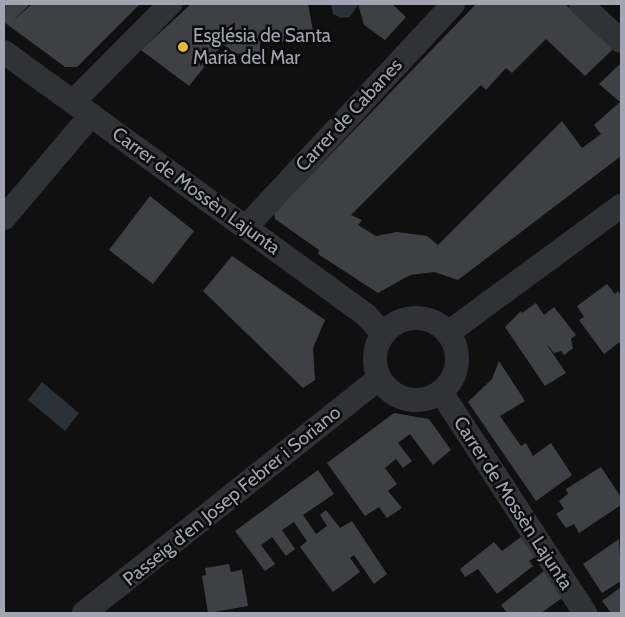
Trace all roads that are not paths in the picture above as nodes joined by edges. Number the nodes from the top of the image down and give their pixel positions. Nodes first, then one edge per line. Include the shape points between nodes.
1 (170, 4) edge
2 (453, 4) edge
3 (581, 4) edge
4 (621, 41) edge
5 (4, 52) edge
6 (82, 108) junction
7 (621, 206) edge
8 (4, 218) edge
9 (246, 227) junction
10 (448, 333) junction
11 (383, 334) junction
12 (379, 378) junction
13 (441, 392) junction
14 (84, 613) edge
15 (585, 613) edge

1 - 6 street
2 - 9 street, Carrer de Cabanes
3 - 4 street
5 - 6 street, Carrer de Mossèn Lajunta
6 - 8 street
6 - 9 street, Carrer de Mossèn Lajunta
7 - 10 street
9 - 11 street, Carrer de Mossèn Lajunta via 366,315
10 - 11 street via 428,319 415,318 392,325
10 - 13 street via 457,358 453,377
11 - 12 street via 375,355
12 - 13 street via 395,395 407,400 418,401
12 - 14 street, Passeig d'en Josep Febrer i Soriano
13 - 15 street, Carrer de Mossèn Lajunta

